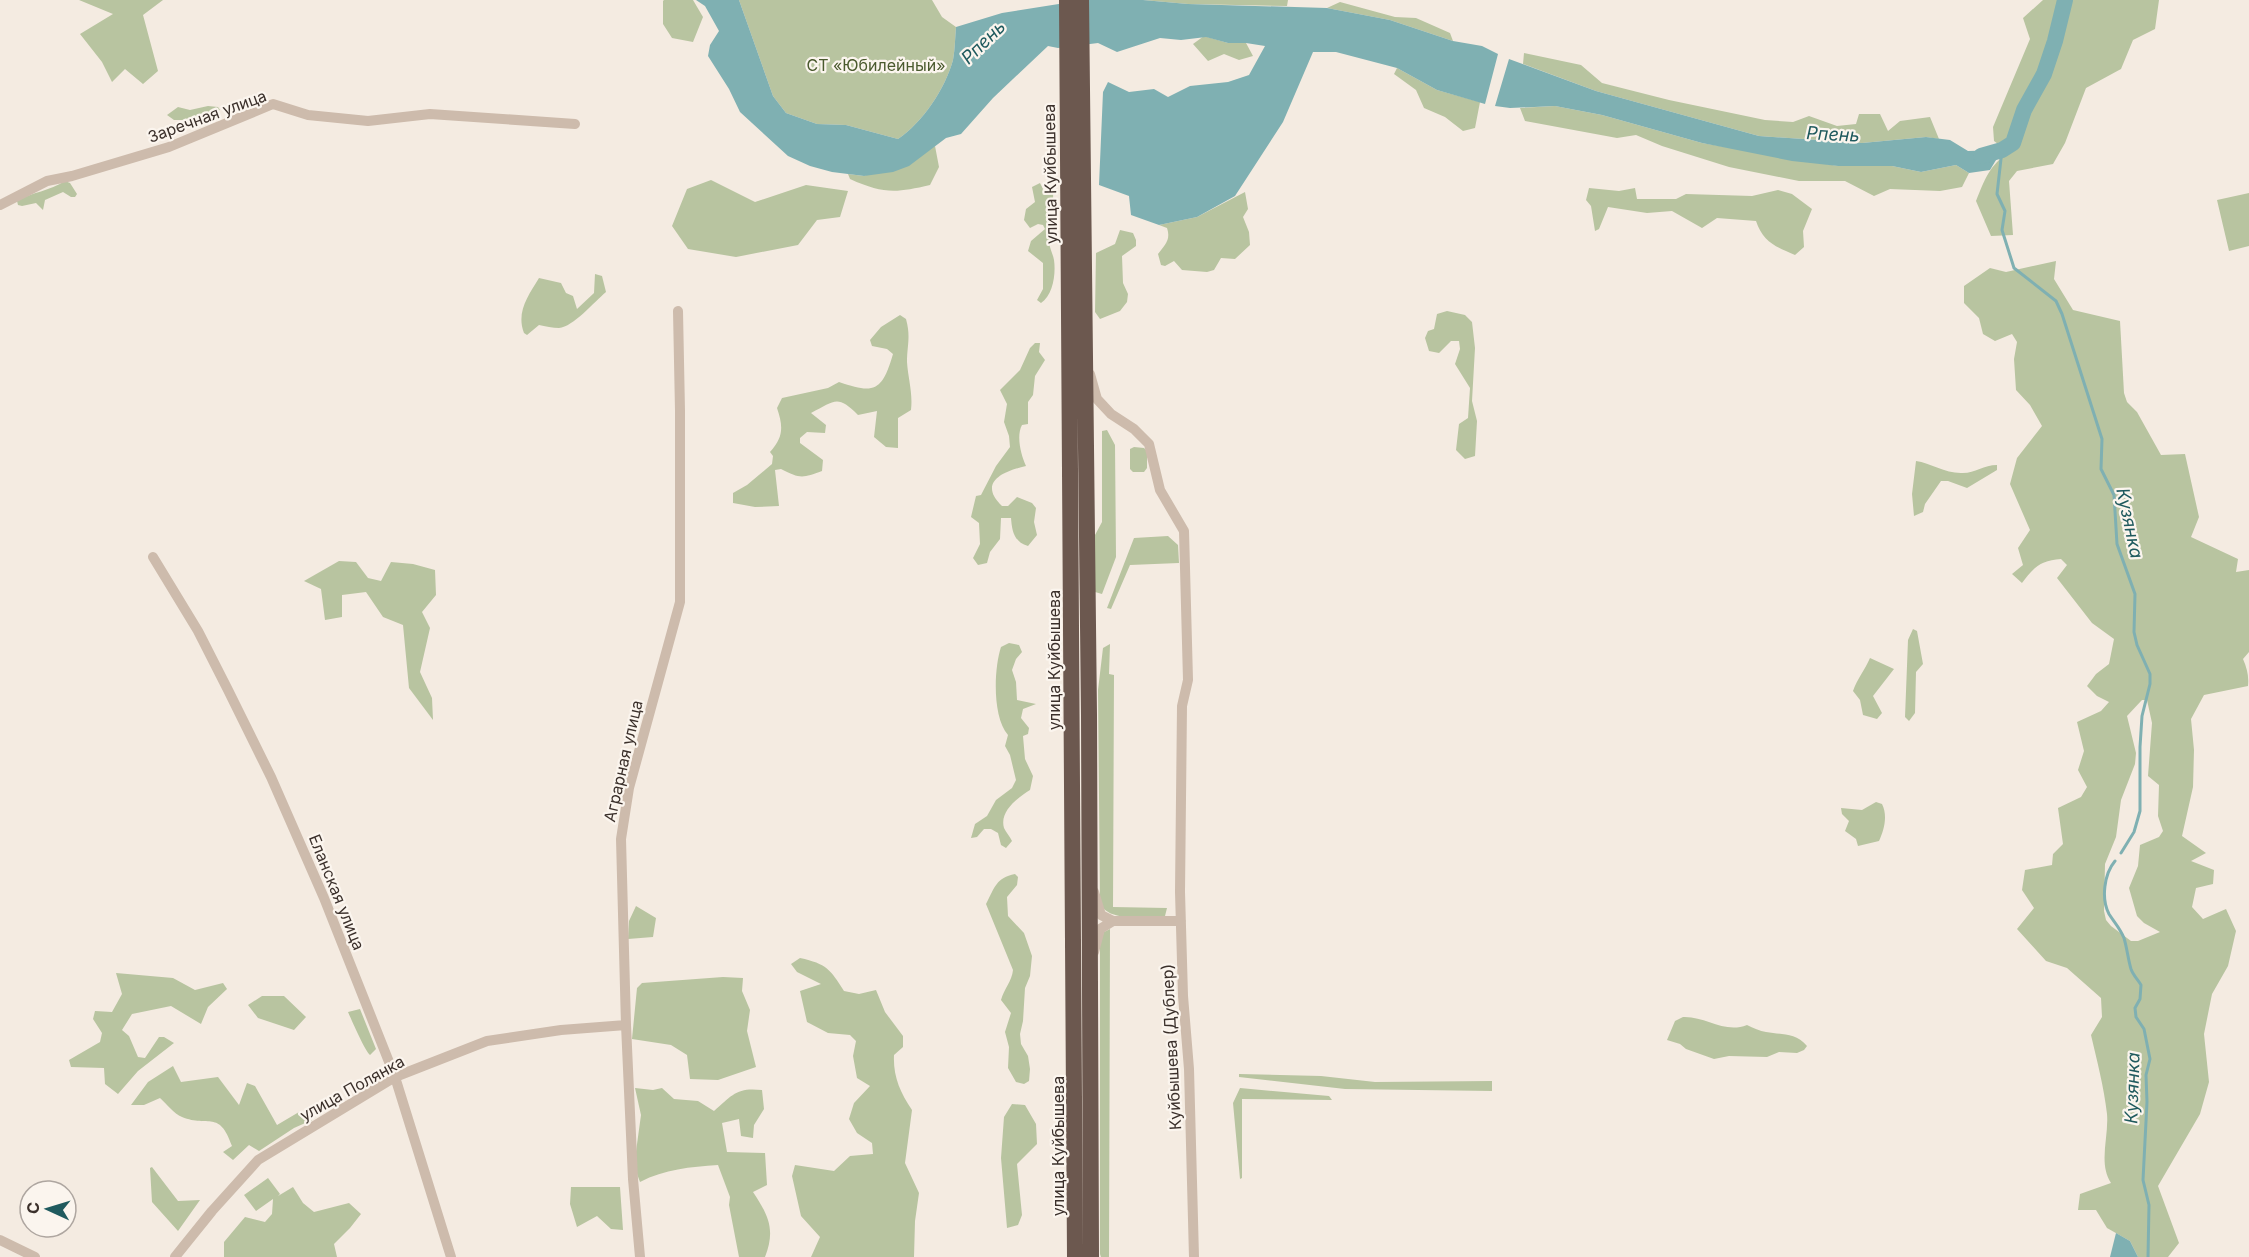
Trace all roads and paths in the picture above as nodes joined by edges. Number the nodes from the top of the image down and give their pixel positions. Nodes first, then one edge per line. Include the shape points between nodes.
1 (1067, 0) edge
2 (1081, 0) edge
3 (1074, 62) junction
4 (575, 124) dead end
5 (0, 205) edge
6 (678, 311) dead end
7 (1085, 334) junction
8 (153, 557) dead end
9 (1088, 854) junction
10 (1113, 921) junction
11 (1181, 921) junction
12 (1089, 981) junction
13 (626, 1024) junction
14 (395, 1077) junction
15 (0, 1240) edge
16 (35, 1257) edge
17 (175, 1257) edge
18 (451, 1257) edge
19 (640, 1257) edge
20 (1075, 1257) edge
21 (1091, 1257) edge
22 (1194, 1257) edge

1 - 3 highway
2 - 3 highway
3 - 7 highway, улица Куйбышева
3 - 20 highway, улица Куйбышева
4 - 5 street, Заречная улица via 430,114 368,121 308,115 273,104 169,147 47,181
6 - 13 street, Аграрная улица via 680,602 629,788 621,839
7 - 9 highway, улица Куйбышева
7 - 11 street, Куйбышева (Дублер) via 1090,378 1097,399 1149,444 1160,490 1184,531 1188,680 1182,706
8 - 14 street, Еланская улица via 198,631 271,777
9 - 10 street via 1101,915
9 - 12 highway, улица Куйбышева
10 - 11 street
10 - 12 street via 1100,929
11 - 22 street, Куйбышева (Дублер) via 1190,1069
12 - 21 highway, улица Куйбышева
13 - 14 street, улица Полянка via 487,1041
13 - 19 street, Аграрная улица
14 - 17 street, улица Полянка via 258,1160
14 - 18 street, Еланская улица
15 - 16 street

